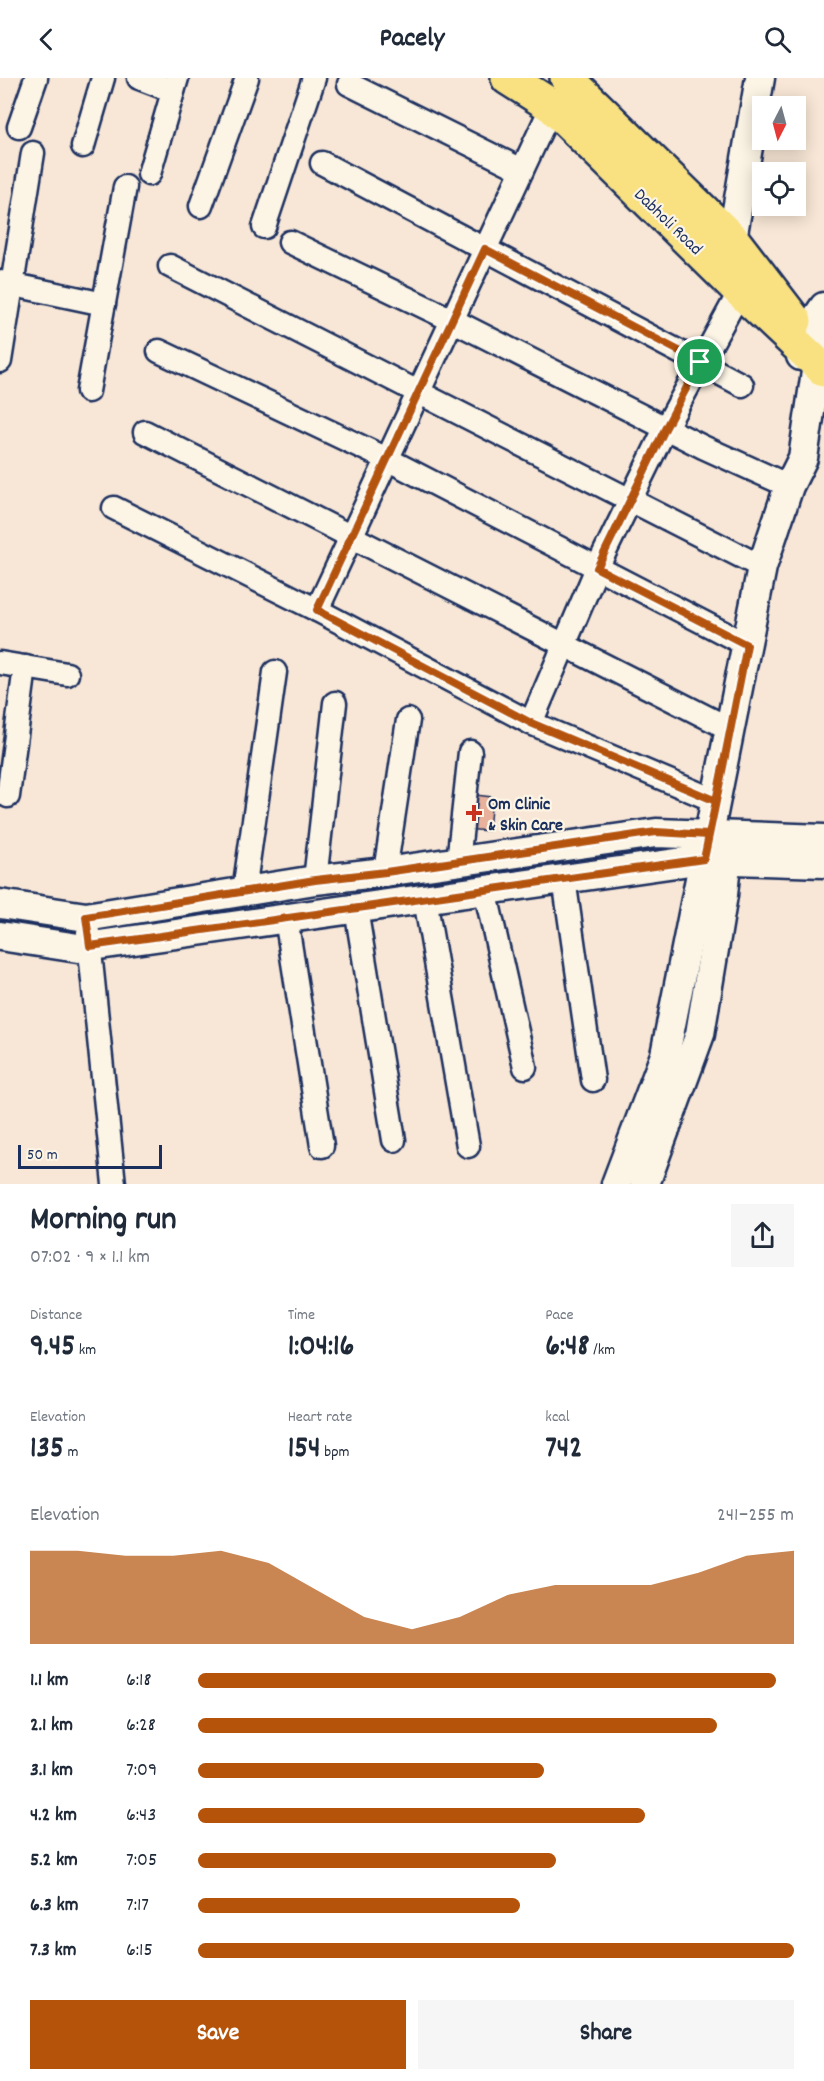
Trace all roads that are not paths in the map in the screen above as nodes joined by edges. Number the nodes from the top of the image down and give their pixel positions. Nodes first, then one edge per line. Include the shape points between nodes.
1 (36, 78) edge
2 (103, 78) edge
3 (139, 78) edge
4 (247, 78) edge
5 (314, 78) edge
6 (508, 78) edge
7 (567, 78) edge
8 (760, 78) edge
9 (175, 84) edge
10 (350, 84) dead end
11 (552, 106) junction
12 (19, 127) dead end
13 (83, 146) dead end
14 (33, 153) dead end
15 (322, 164) dead end
16 (522, 170) junction
17 (149, 174) dead end
18 (125, 187) dead end
19 (201, 206) dead end
20 (264, 226) dead end
21 (732, 239) junction
22 (290, 242) dead end
23 (485, 249) junction
24 (170, 266) dead end
25 (6, 284) edge
26 (740, 291) junction
27 (104, 304) junction
28 (452, 320) junction
29 (818, 344) edge
30 (159, 351) dead end
31 (0, 361) edge
32 (700, 362) junction
33 (742, 385) dead end
34 (88, 391) dead end
35 (419, 392) junction
36 (665, 429) junction
37 (145, 432) dead end
38 (387, 459) junction
39 (789, 486) junction
40 (630, 500) junction
41 (114, 508) dead end
42 (351, 538) junction
43 (762, 567) junction
44 (597, 568) junction
45 (317, 610) junction
46 (564, 645) junction
47 (747, 645) junction
48 (0, 663) edge
49 (25, 667) junction
50 (275, 672) dead end
51 (68, 674) dead end
52 (335, 703) dead end
53 (408, 720) dead end
54 (531, 723) junction
55 (730, 729) junction
56 (471, 752) dead end
57 (718, 790) junction
58 (8, 795) dead end
59 (824, 839) edge
60 (717, 848) junction
61 (458, 862) junction
62 (824, 863) edge
63 (386, 872) junction
64 (564, 879) junction
65 (315, 880) junction
66 (485, 890) junction
67 (244, 891) junction
68 (425, 899) junction
69 (0, 904) edge
70 (356, 909) junction
71 (86, 917) junction
72 (286, 918) junction
73 (0, 936) edge
74 (90, 946) junction
75 (525, 1067) dead end
76 (593, 1080) dead end
77 (394, 1140) dead end
78 (322, 1146) dead end
79 (468, 1146) dead end
80 (114, 1184) edge
81 (616, 1184) edge
82 (645, 1184) edge

1 - 12 street
2 - 13 street
3 - 9 street
4 - 19 street
5 - 20 street
6 - 11 main road, Dabholi Road
7 - 21 main road, Dabholi Road
8 - 21 street
9 - 17 street
10 - 16 street
11 - 16 street
11 - 26 main road, Dabholi Road
14 - 25 street
15 - 23 street
16 - 23 street
18 - 27 street
21 - 29 main road, Dabholi Road
22 - 28 street
23 - 28 street
23 - 32 street
24 - 35 street
25 - 27 street
25 - 31 street
26 - 29 main road, Dabholi Road
26 - 32 street
27 - 34 street
28 - 35 street
28 - 36 street
29 - 39 street via 802,458
30 - 38 street
32 - 33 street
32 - 36 street
35 - 38 street
35 - 40 street
36 - 39 street
36 - 40 street
37 - 42 street
38 - 42 street
38 - 44 street
39 - 43 street
40 - 43 street
40 - 44 street
41 - 45 street
42 - 45 street
42 - 46 street
43 - 47 street
44 - 46 street
44 - 47 street
45 - 54 street
46 - 54 street
46 - 55 street
47 - 55 street
48 - 49 street
49 - 51 street
49 - 58 street
50 - 67 street
52 - 65 street
53 - 63 street
54 - 57 street
55 - 57 street
56 - 61 street
57 - 60 street
59 - 60 street
60 - 61 street via 656,832
60 - 62 street
60 - 64 street
60 - 81 street via 665,1055
60 - 82 street via 723,895 700,1034
61 - 63 street
63 - 65 street
64 - 66 street
64 - 76 street
65 - 67 street
66 - 68 street
66 - 75 street
67 - 71 street
68 - 70 street
68 - 79 street
69 - 71 street
70 - 72 street
70 - 77 street
71 - 74 street
72 - 74 street
72 - 78 street
73 - 74 street via 78,948
74 - 80 street

